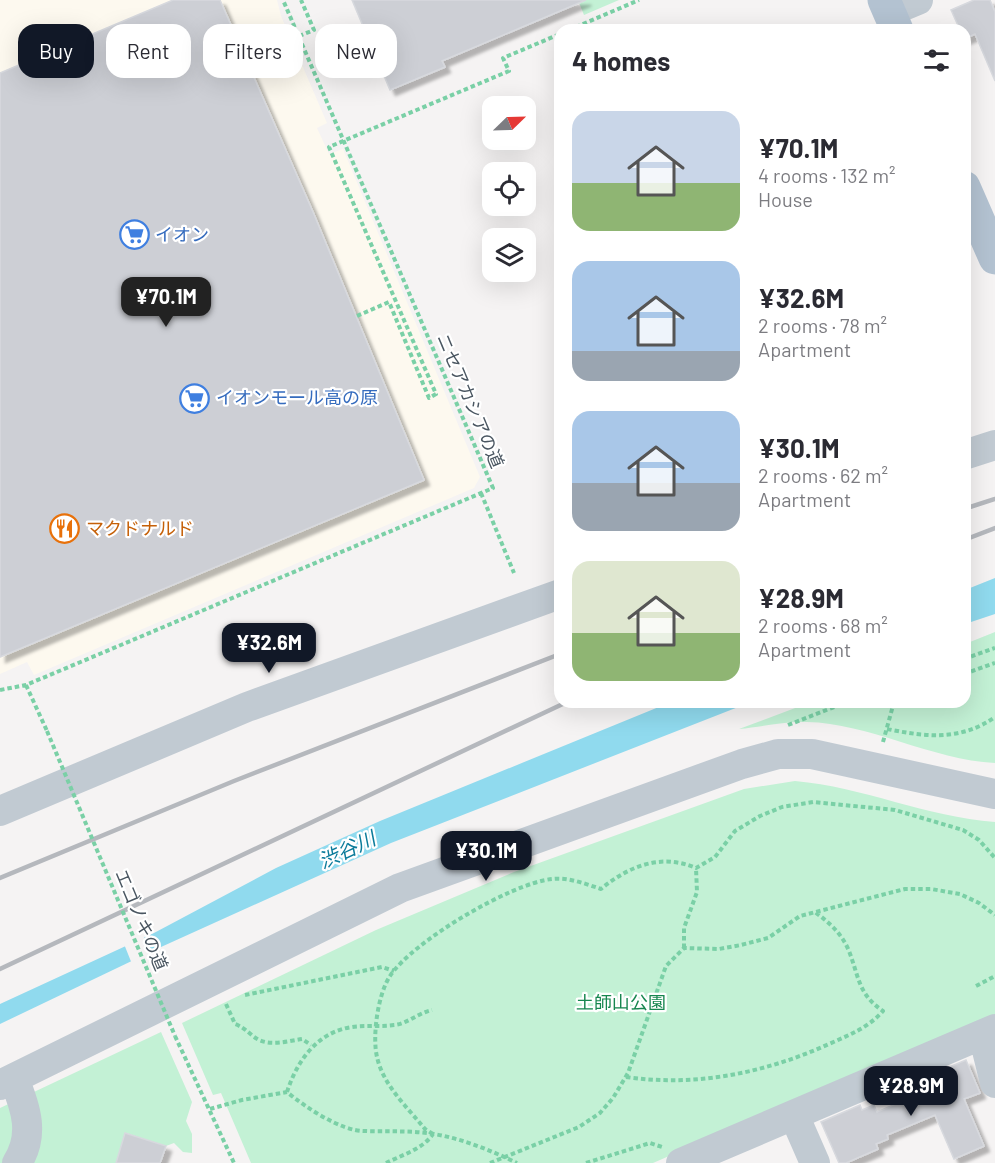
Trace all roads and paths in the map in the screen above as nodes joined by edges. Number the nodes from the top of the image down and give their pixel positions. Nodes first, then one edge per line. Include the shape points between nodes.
1 (283, 0) edge
2 (301, 0) edge
3 (639, 0) edge
4 (294, 24) edge
5 (583, 24) edge
6 (303, 34) edge
7 (554, 37) edge
8 (303, 45) edge
9 (344, 140) junction
10 (971, 203) edge
11 (995, 258) edge
12 (357, 316) dead end
13 (995, 445) edge
14 (971, 453) edge
15 (481, 493) junction
16 (514, 573) dead end
17 (554, 596) edge
18 (995, 648) edge
19 (971, 657) edge
20 (995, 663) edge
21 (971, 672) edge
22 (26, 685) junction
23 (0, 690) edge
24 (832, 708) edge
25 (892, 708) edge
26 (995, 717) edge
27 (782, 728) dead end
28 (887, 729) junction
29 (882, 746) dead end
30 (995, 794) edge
31 (0, 812) edge
32 (995, 858) edge
33 (696, 868) junction
34 (815, 912) junction
35 (995, 915) edge
36 (684, 948) junction
37 (394, 971) junction
38 (995, 976) edge
39 (976, 986) dead end
40 (236, 992) dead end
41 (223, 998) dead end
42 (432, 1010) dead end
43 (376, 1026) junction
44 (989, 1031) edge
45 (311, 1045) junction
46 (625, 1077) junction
47 (7, 1082) edge
48 (995, 1083) edge
49 (287, 1092) junction
50 (210, 1109) junction
51 (794, 1115) junction
52 (433, 1134) junction
53 (674, 1157) edge
54 (507, 1158) junction
55 (17, 1163) edge
56 (234, 1163) edge
57 (386, 1163) edge
58 (490, 1163) edge
59 (517, 1163) edge
60 (586, 1163) edge
61 (815, 1163) edge

1 - 4 path, ニセアカシアの道
2 - 6 path via 314,30
3 - 5 path
7 - 9 path via 503,58 509,71
8 - 9 path, ニセアカシアの道
9 - 12 path via 329,147 436,394 429,398 389,302
9 - 15 path, ニセアカシアの道 via 492,488
10 - 11 main road
13 - 14 street
15 - 16 path
15 - 22 path, ニセアカシアの道
17 - 31 street via 247,707
18 - 19 path
20 - 21 path
22 - 23 path, ニセアカシアの道
22 - 50 path, エゴノキの道, bridge via 175,1036
24 - 27 path
25 - 28 path
26 - 28 path via 976,728 940,737
28 - 29 path
30 - 47 street via 812,754 778,754 742,764 400,888
32 - 33 path via 979,840 963,830 895,810 813,802 782,807 760,816 735,831 715,857
33 - 36 path via 697,892 684,928
33 - 37 path via 684,863 653,861 616,877 601,889 554,878 530,883 490,902 415,948
34 - 35 path via 905,889 931,889 960,894
34 - 36 path via 800,916 768,938 718,949
34 - 46 path via 839,933 849,950 861,989 869,1002 883,1011 879,1016 862,1030 762,1069 659,1082
36 - 46 path via 666,966
37 - 40 path via 382,967 316,978 250,996
37 - 43 path via 384,988
38 - 39 path
41 - 45 path via 235,1024 258,1039 274,1044 302,1039
42 - 43 path via 419,1012 396,1026
43 - 45 path via 340,1030
43 - 52 path via 376,1056 384,1075
44 - 48 street
44 - 51 street
45 - 49 path via 293,1073
46 - 54 path via 607,1106 579,1127
47 - 55 street via 26,1110 28,1125
49 - 50 path
49 - 52 path via 302,1105 342,1126 362,1131
50 - 56 path, エゴノキの道
51 - 53 street
51 - 61 street
52 - 54 path via 486,1148
52 - 57 path via 428,1141
53 - 60 path via 660,1145 650,1143
54 - 58 path
54 - 59 path

